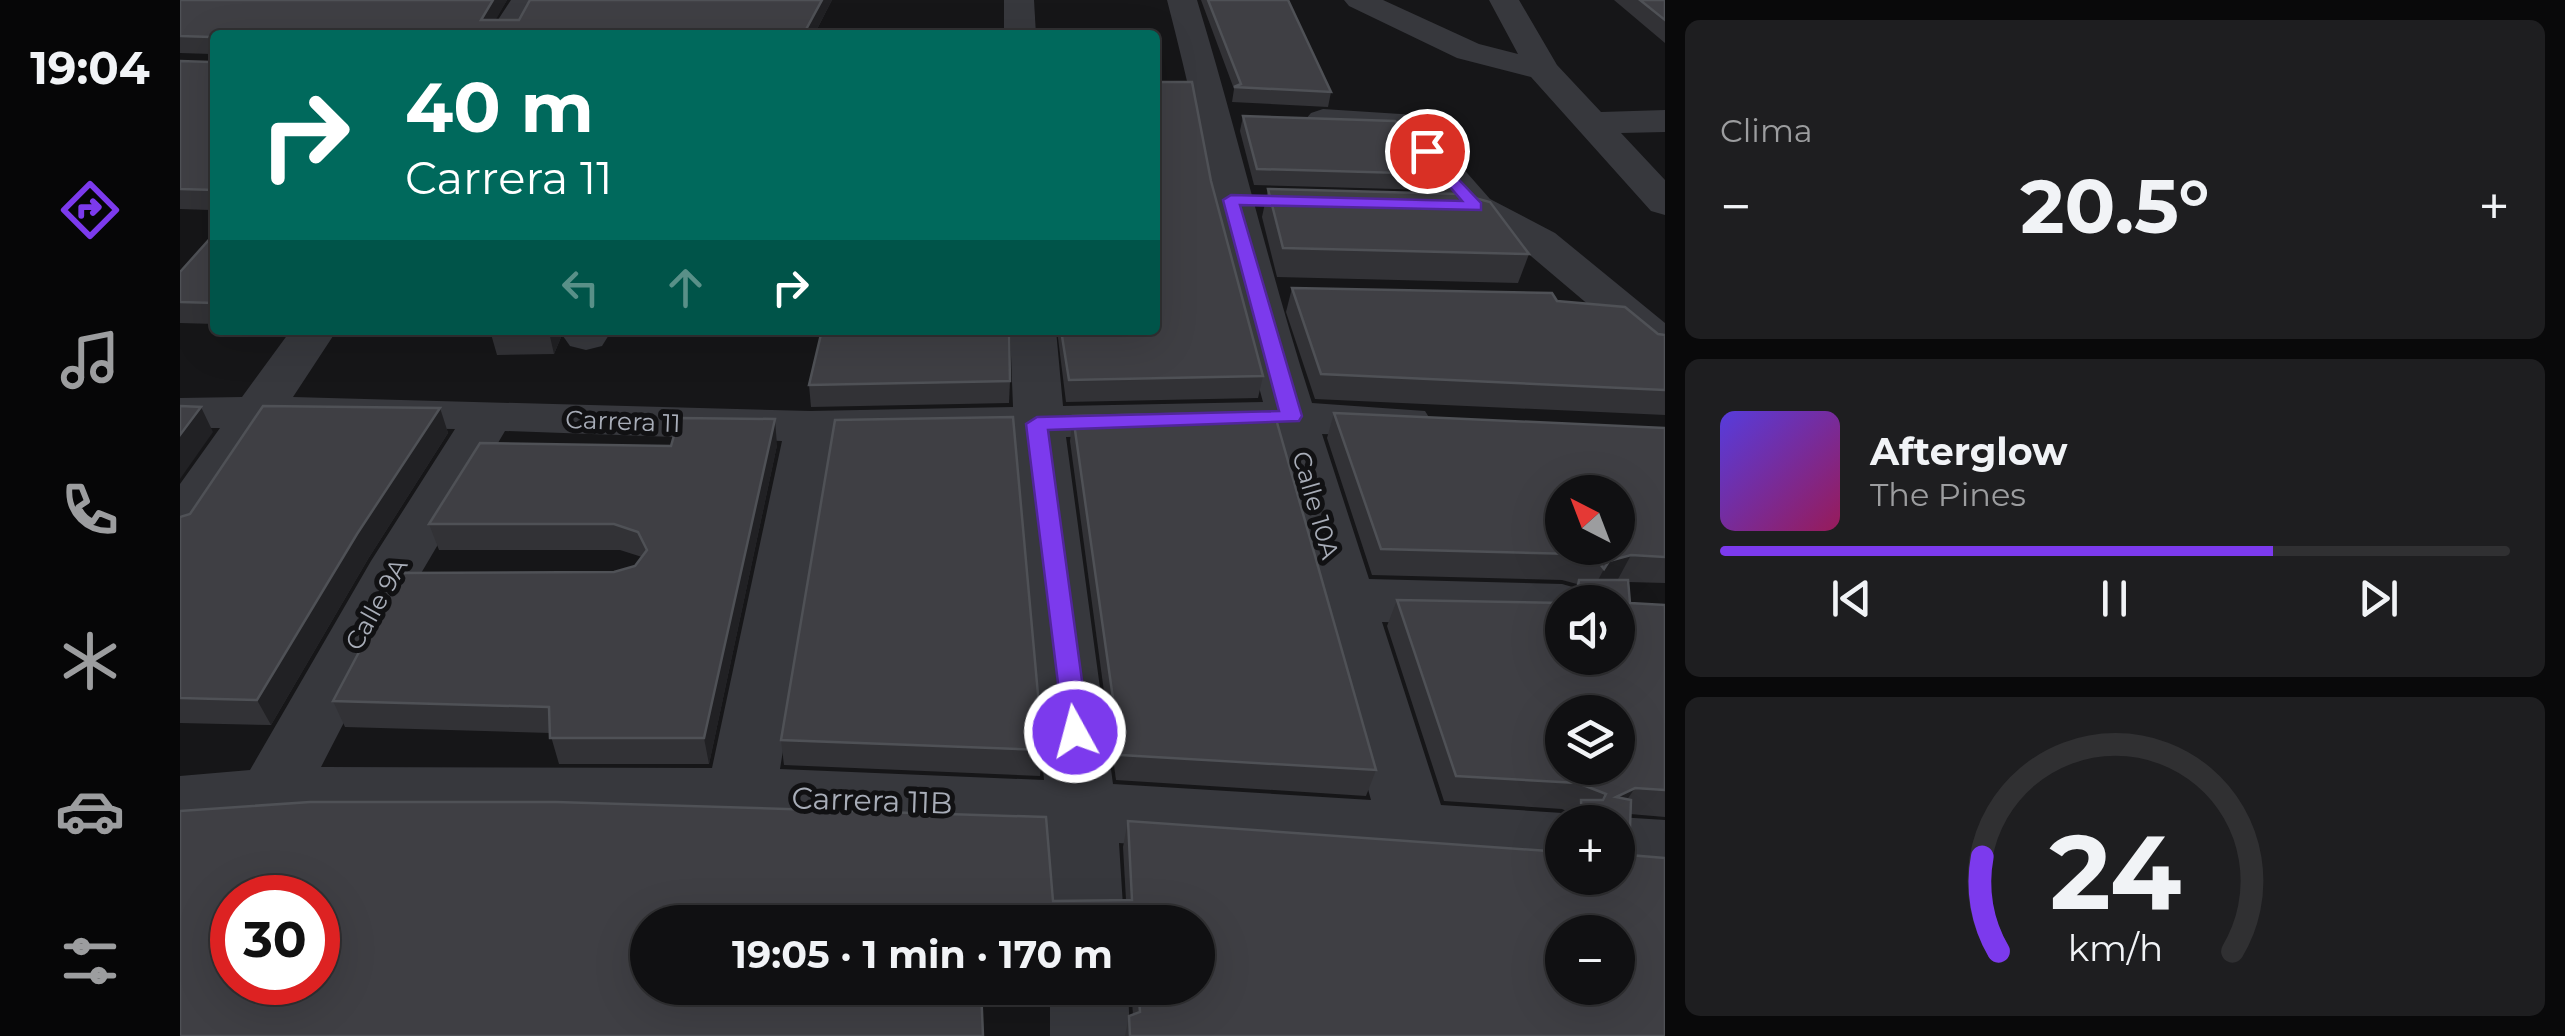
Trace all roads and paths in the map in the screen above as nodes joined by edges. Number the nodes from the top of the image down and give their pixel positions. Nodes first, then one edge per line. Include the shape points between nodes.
1 (526, 0) edge
2 (1020, 0) edge
3 (1182, 0) edge
4 (1358, 0) edge
5 (1504, 0) edge
6 (507, 30) edge
7 (1020, 30) edge
8 (1543, 70) junction
9 (1290, 119) edge
10 (1665, 120) edge
11 (1595, 123) junction
12 (1665, 204) edge
13 (1419, 205) edge
14 (1476, 206) junction
15 (1498, 241) edge
16 (1540, 242) junction
17 (1551, 300) edge
18 (1610, 302) junction
19 (311, 335) edge
20 (1032, 335) edge
21 (1665, 346) edge
22 (180, 412) edge
23 (260, 413) junction
24 (1291, 416) junction
25 (488, 417) junction
26 (1037, 424) junction
27 (1449, 424) edge
28 (810, 427) junction
29 (180, 524) edge
30 (448, 575) edge
31 (391, 576) junction
32 (1343, 600) junction
33 (1545, 605) edge
34 (272, 794) junction
35 (740, 795) junction
36 (180, 805) edge
37 (1084, 810) junction
38 (1415, 833) junction
39 (1545, 843) edge
40 (1635, 849) edge
41 (1665, 852) edge
42 (1087, 905) edge
43 (1089, 1005) edge
44 (1090, 1036) edge

1 - 6 street
2 - 7 street
3 - 24 street, Calle 10A via 1250,200 1274,294
4 - 8 street via 1468,50
5 - 8 street
8 - 11 street
9 - 14 street via 1403,123
10 - 11 street
11 - 12 street
13 - 14 street
14 - 16 street
15 - 16 street
16 - 18 street
17 - 18 street
18 - 21 street
19 - 23 street
20 - 26 street
22 - 23 street, Carrera 11
23 - 25 street, Carrera 11
23 - 29 street
24 - 26 street, Carrera 11
24 - 27 street, Carrera 11
24 - 32 street, Calle 10A
25 - 28 street, Carrera 11
25 - 31 street, Calle 9A
26 - 28 street, Carrera 11
26 - 37 street
28 - 35 street
30 - 31 street
31 - 34 street, Calle 9A
32 - 33 street
32 - 38 street, Calle 10A
34 - 35 street, Carrera 11B
34 - 36 street, Carrera 11B
35 - 37 street, Carrera 11B
37 - 38 street, Carrera 11B
37 - 42 street
38 - 39 street, Carrera 11B
40 - 41 street
43 - 44 street

